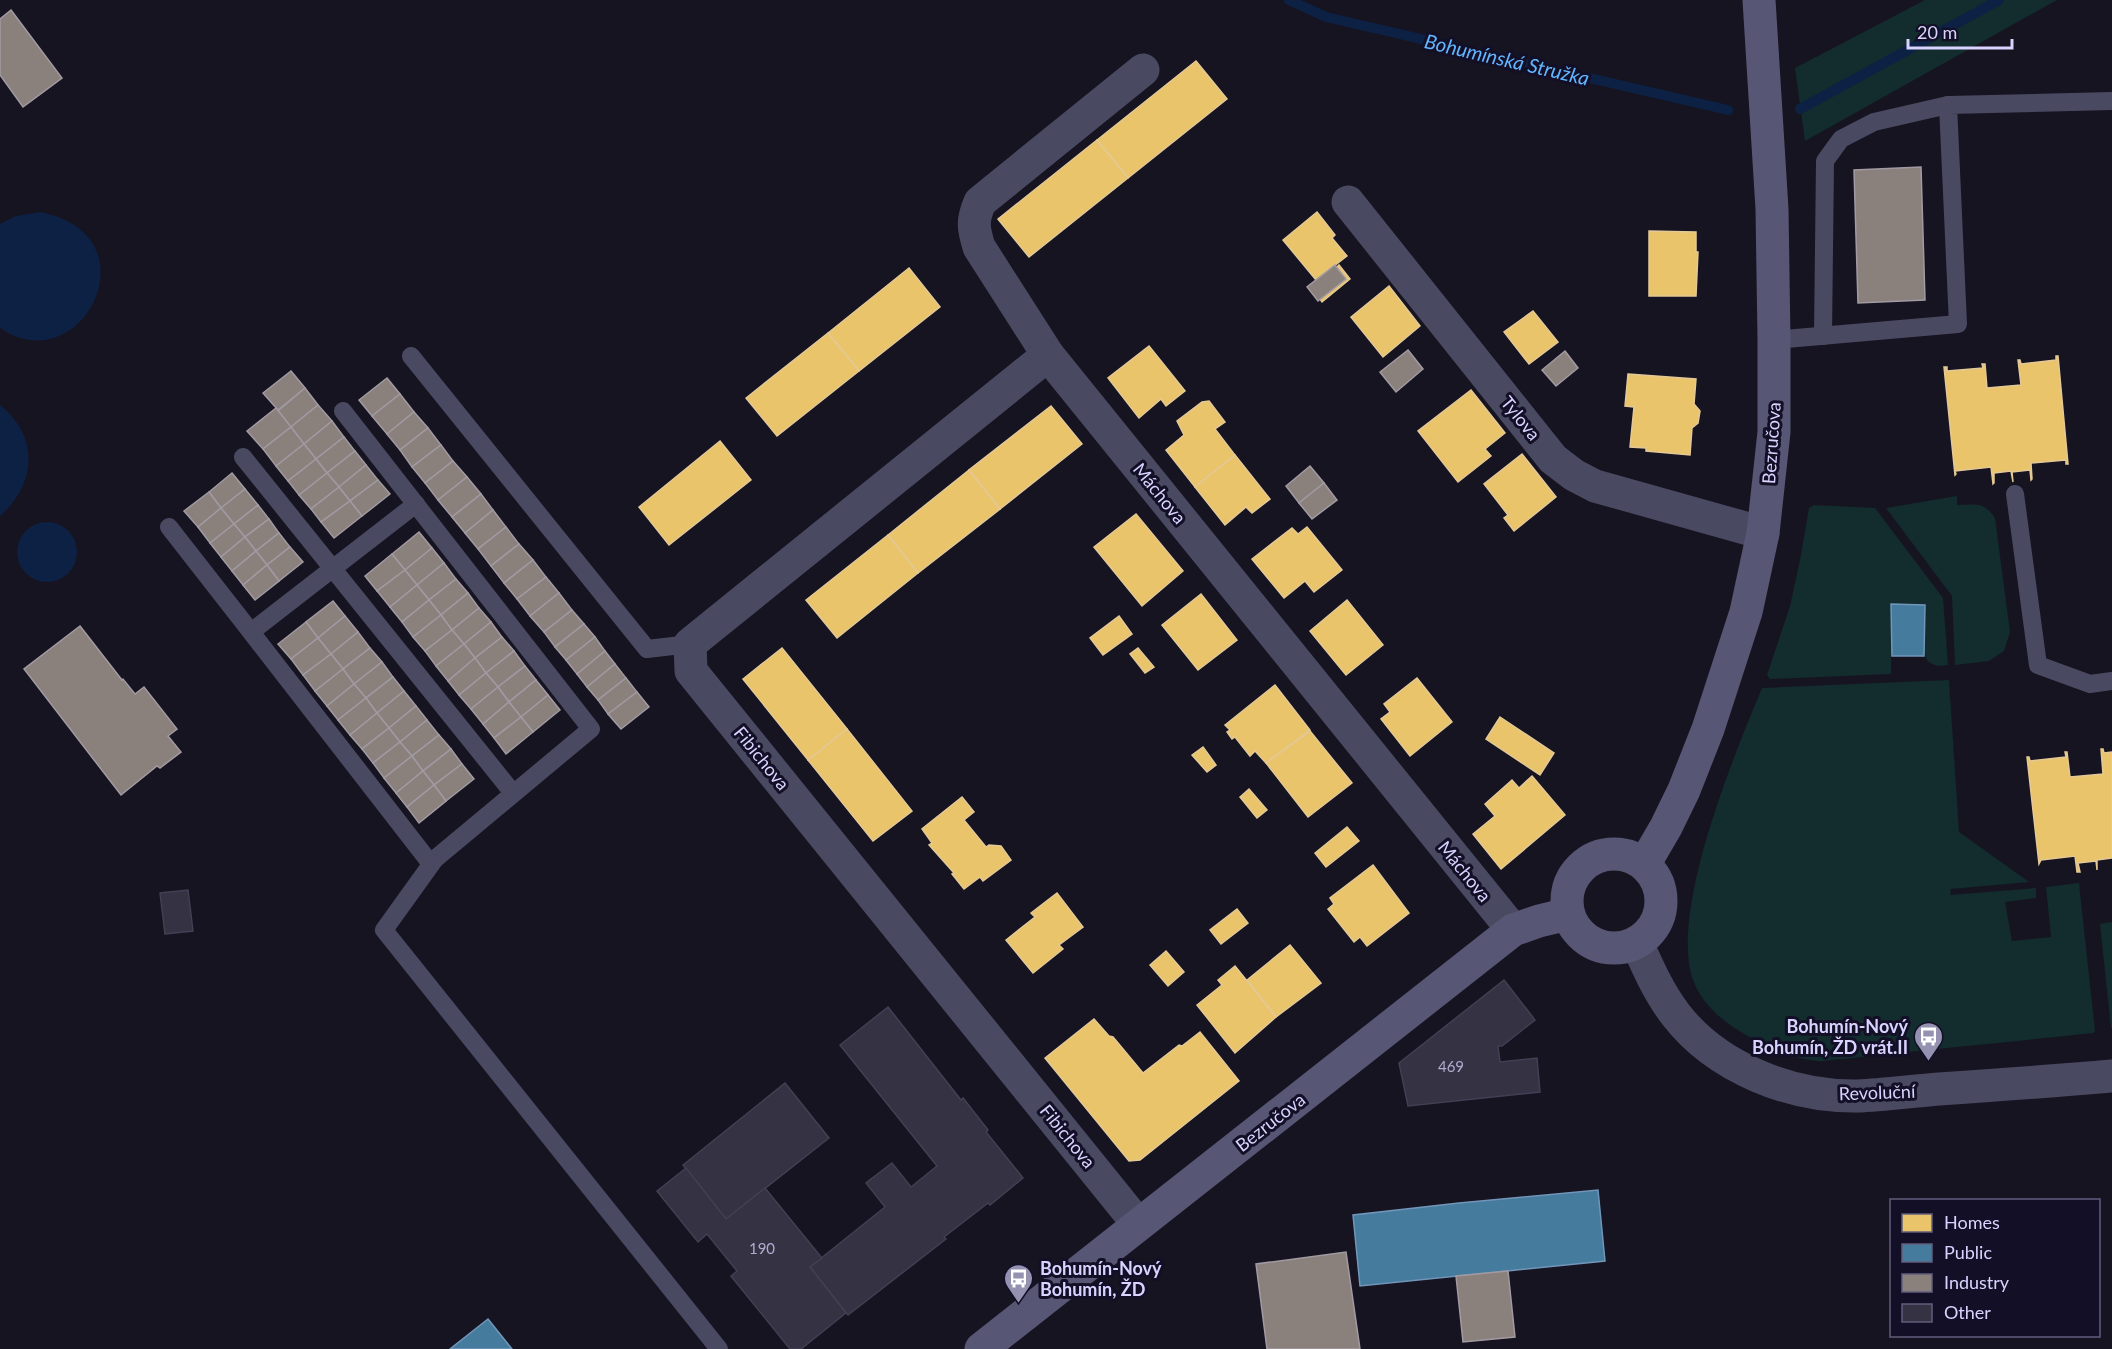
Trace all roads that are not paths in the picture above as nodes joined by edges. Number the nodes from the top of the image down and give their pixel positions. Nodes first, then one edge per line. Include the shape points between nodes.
1 (1759, 0) edge
2 (1143, 70) dead end
3 (2112, 101) edge
4 (1948, 105) junction
5 (1348, 202) dead end
6 (1823, 336) junction
7 (1774, 340) junction
8 (1048, 355) junction
9 (411, 356) dead end
10 (343, 411) dead end
11 (243, 457) dead end
12 (2015, 494) dead end
13 (416, 504) junction
14 (169, 527) dead end
15 (1763, 533) junction
16 (332, 568) junction
17 (251, 633) junction
18 (690, 644) junction
19 (2112, 681) edge
20 (513, 794) junction
21 (1644, 863) junction
22 (431, 864) junction
23 (1568, 914) junction
24 (1513, 930) junction
25 (1637, 943) junction
26 (2112, 1076) edge
27 (1138, 1224) junction
28 (720, 1349) edge
29 (981, 1349) edge

1 - 7 main road, Bezručova via 1772,209
2 - 8 street, Máchova via 980,202 974,216 973,229 979,247
3 - 4 lane
4 - 6 lane via 1874,122 1841,139 1825,161
4 - 6 lane via 1958,324
5 - 15 street, Tylova via 1563,468 1595,486
6 - 7 lane
7 - 15 main road, Bezručova via 1774,432
8 - 18 street
8 - 24 street, Máchova
9 - 18 lane via 647,649
10 - 13 lane
11 - 16 lane
12 - 19 lane via 2038,664 2090,684
13 - 16 lane
13 - 20 lane via 591,729
14 - 17 lane
15 - 21 main road, Bezručova via 1746,612 1708,729 1684,790
16 - 17 lane
16 - 20 lane
17 - 22 lane
18 - 27 street, Fibichova via 691,671
20 - 22 lane
21 - 23 main road via 1612,852 1581,866 1566,897
21 - 25 main road via 1656,878 1662,896 1660,914 1651,931
22 - 28 lane via 384,930
23 - 24 main road, Bezručova
23 - 25 main road via 1575,929 1588,941 1620,948
24 - 27 main road, Bezručova
25 - 26 street, Revoluční via 1676,1015 1698,1038 1721,1057 1760,1077 1806,1091 1856,1096
27 - 29 main road, Bezručova

